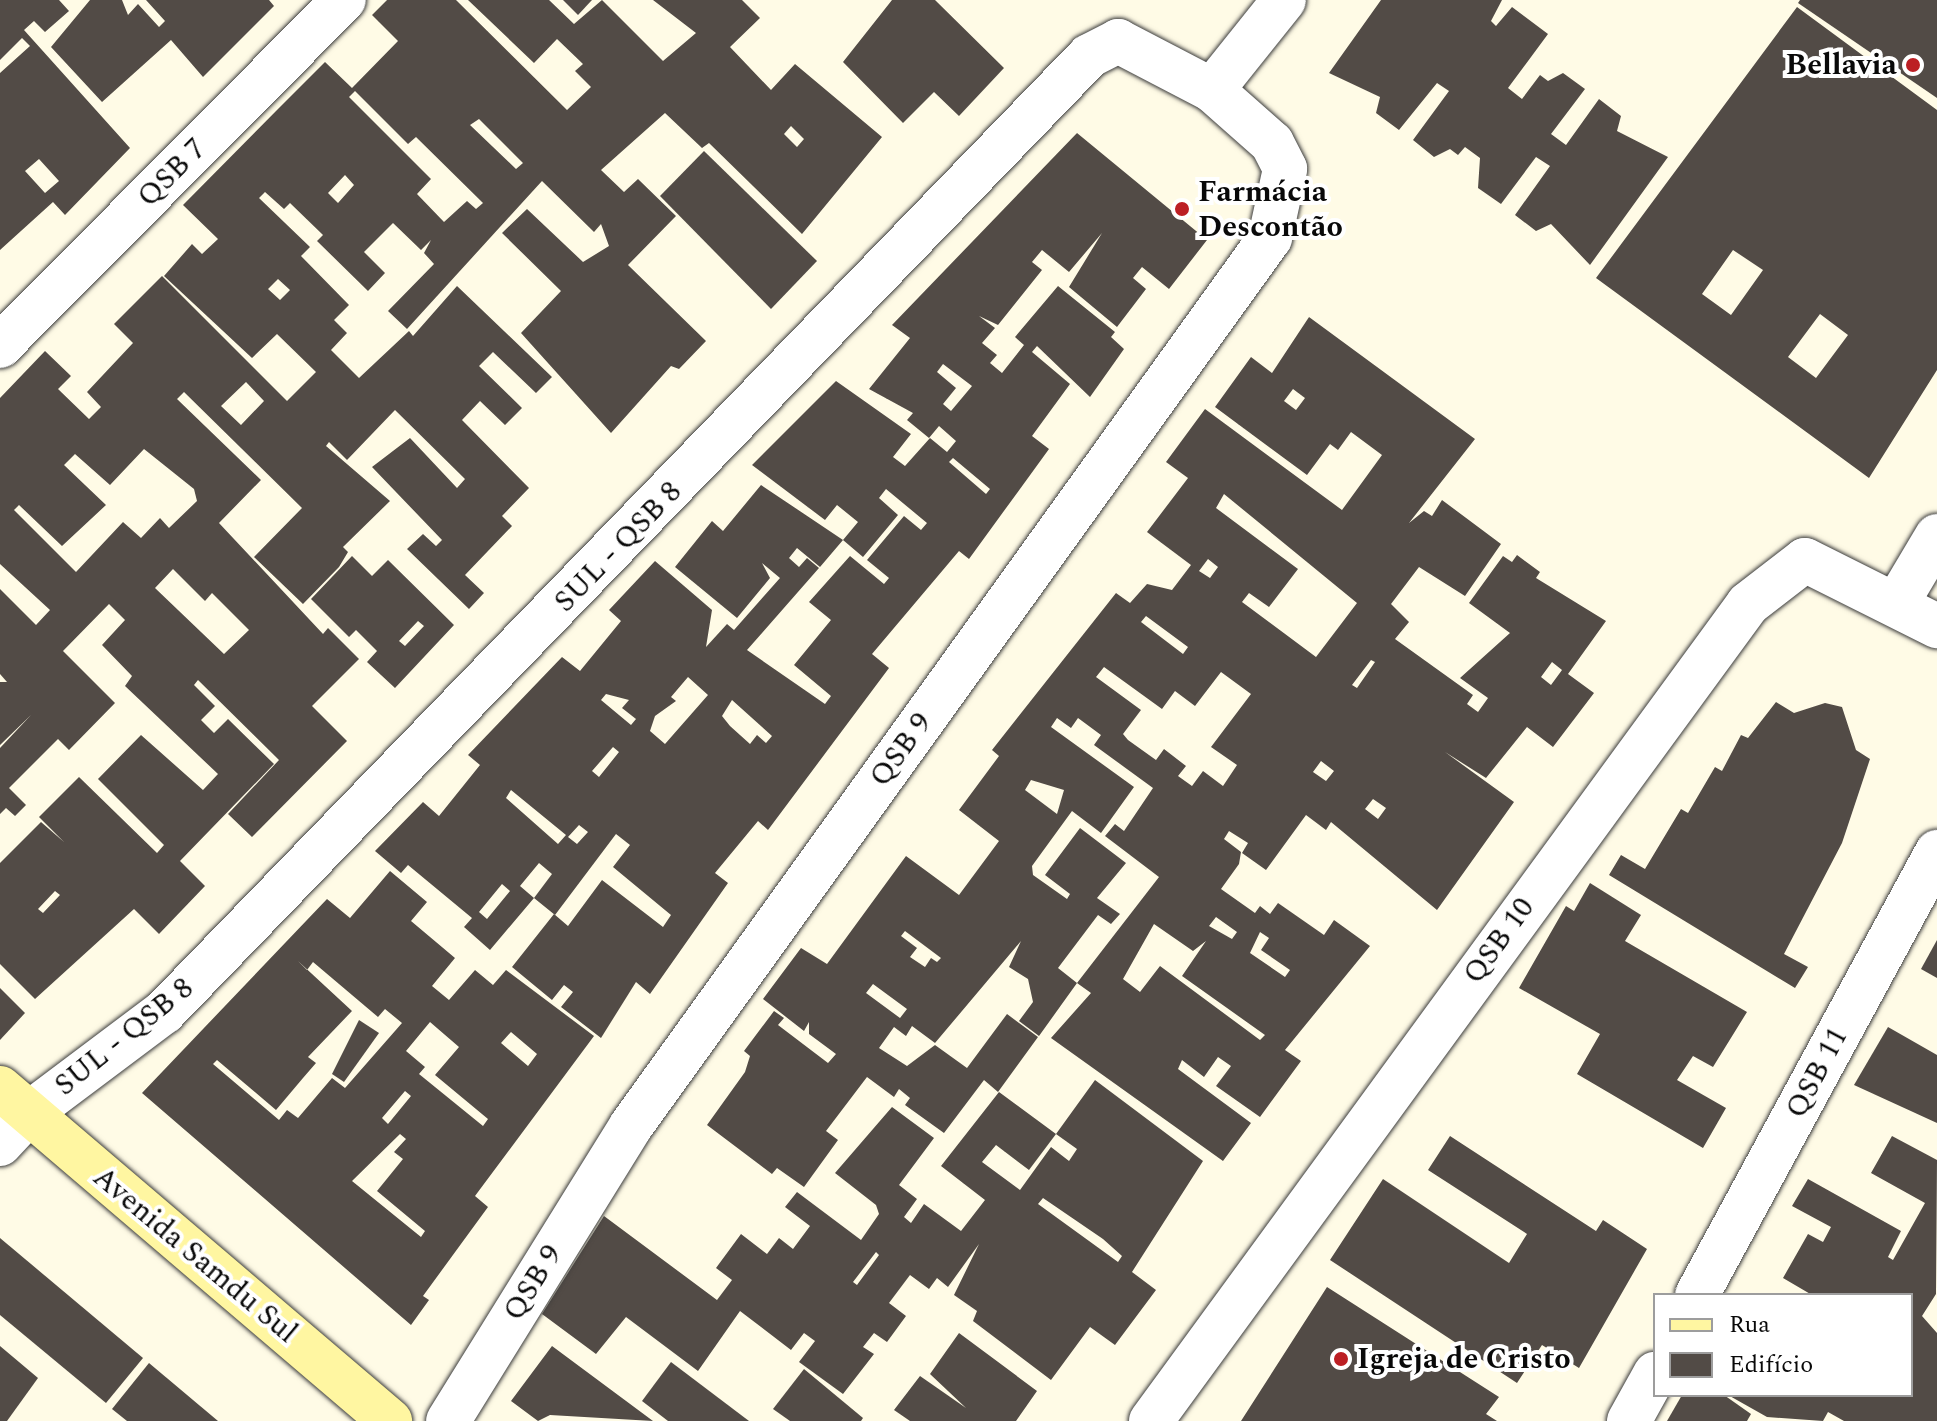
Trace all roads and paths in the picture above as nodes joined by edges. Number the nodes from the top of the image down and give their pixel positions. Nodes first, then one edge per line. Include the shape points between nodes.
1 (344, 0) edge
2 (1284, 0) edge
3 (1212, 90) junction
4 (0, 346) edge
5 (1937, 536) edge
6 (1897, 603) junction
7 (1937, 626) edge
8 (1937, 852) edge
9 (9, 1116) edge
10 (1698, 1293) edge
11 (1653, 1378) edge
12 (390, 1421) edge
13 (448, 1421) edge
14 (1151, 1421) edge
15 (1629, 1421) edge

1 - 4 street, QSB 7
2 - 3 street
3 - 9 street, SUL - QSB 8 via 1118,41 1089,56 164,1012
3 - 13 street, QSB 9 via 1272,143 1285,169 1270,238 631,1126
5 - 6 street
6 - 7 street
6 - 14 street, QSB 10 via 1805,560 1748,604
8 - 10 street, QSB 11
9 - 12 main road, Avenida Samdu Sul
11 - 15 street

